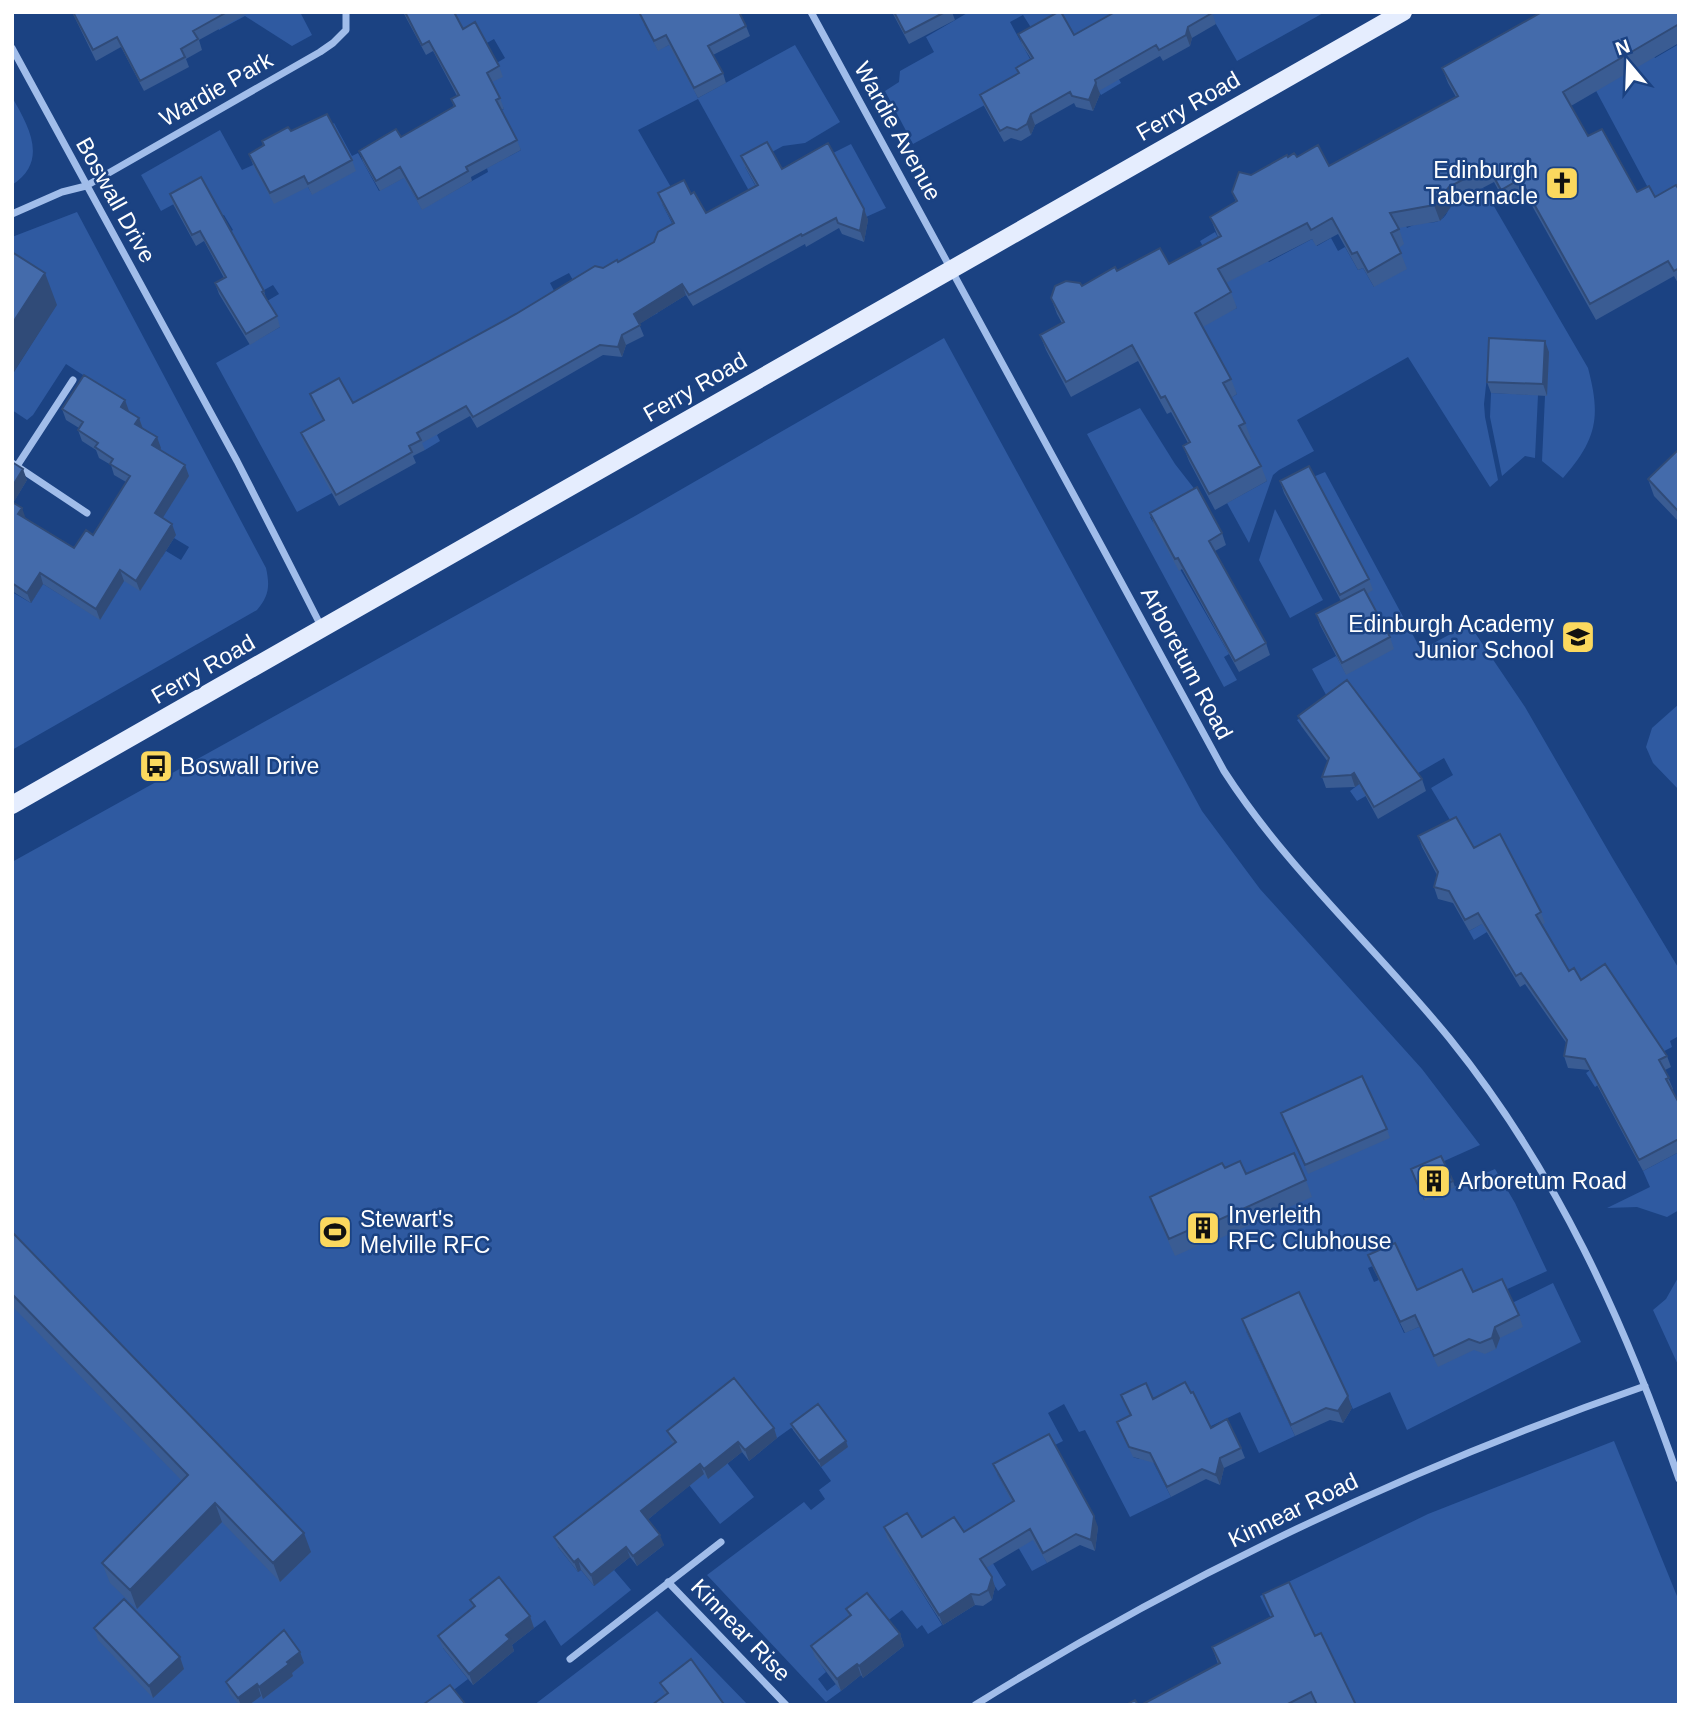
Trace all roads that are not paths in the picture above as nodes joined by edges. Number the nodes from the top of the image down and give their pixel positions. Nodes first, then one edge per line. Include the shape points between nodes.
1 (346, 12) edge
2 (811, 12) edge
3 (1403, 12) edge
4 (12, 48) edge
5 (86, 186) junction
6 (12, 214) edge
7 (952, 268) junction
8 (73, 380) dead end
9 (15, 465) edge
10 (88, 513) dead end
11 (323, 629) junction
12 (12, 805) edge
13 (1645, 1386) junction
14 (1679, 1479) edge
15 (721, 1542) dead end
16 (668, 1582) junction
17 (570, 1659) dead end
18 (786, 1705) edge
19 (975, 1705) edge

1 - 5 street, Wardie Park via 346,30 333,43
2 - 7 street, Wardie Avenue
3 - 7 main road, Ferry Road
4 - 5 street, Boswall Drive
5 - 6 street, Wardie Park
5 - 11 street, Boswall Drive
7 - 11 main road, Ferry Road
7 - 13 street, Arboretum Road via 1224,771 1250,812 1441,1029 1513,1122 1614,1311
8 - 9 street
9 - 10 street
11 - 12 main road, Ferry Road
13 - 14 street, Arboretum Road
13 - 19 street, Kinnear Road via 1498,1439 1316,1518
15 - 16 street, Kinnear Rise
16 - 17 street, Kinnear Rise
16 - 18 street, Kinnear Rise

